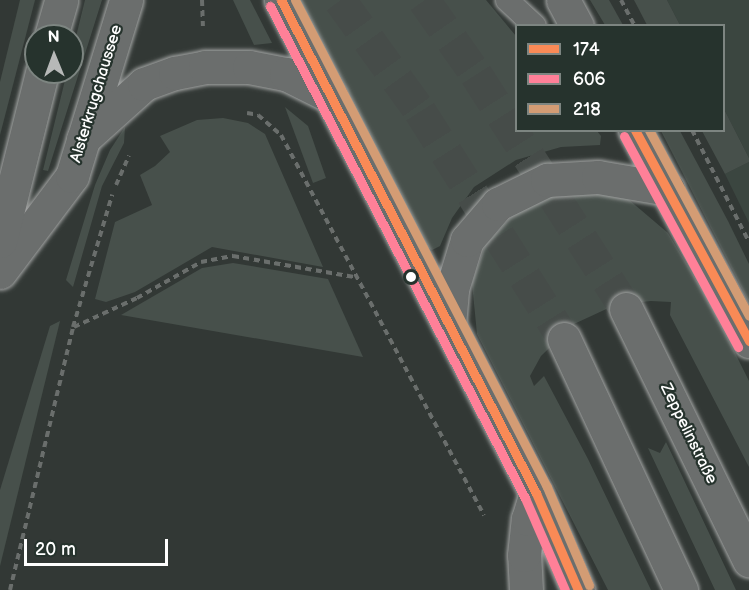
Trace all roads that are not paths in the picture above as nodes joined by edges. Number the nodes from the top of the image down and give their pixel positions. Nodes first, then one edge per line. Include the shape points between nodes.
1 (61, 0) edge
2 (126, 0) edge
3 (281, 0) edge
4 (507, 0) edge
5 (563, 0) edge
6 (54, 24) edge
7 (533, 24) edge
8 (576, 24) edge
9 (39, 84) edge
10 (332, 97) junction
11 (636, 132) edge
12 (83, 139) junction
13 (668, 189) junction
14 (0, 241) edge
15 (0, 272) edge
16 (626, 309) tunnel mouth
17 (449, 325) junction
18 (564, 339) tunnel mouth
19 (749, 341) edge
20 (536, 493) junction
21 (749, 560) edge
22 (526, 590) edge
23 (578, 590) edge
24 (681, 590) edge

1 - 6 main road
2 - 12 main road, Alsterkrugchaussee
3 - 10 main road
4 - 7 lane
5 - 8 main road
9 - 14 main road
10 - 12 main road via 286,74 249,67 205,67 144,84
10 - 17 main road
11 - 13 main road
12 - 15 main road, Alsterkrugchaussee via 72,176
13 - 17 main road via 598,177 547,180 498,204 466,240 452,289
13 - 19 main road
16 - 21 main road, Zeppelinstraße
17 - 20 main road
18 - 24 main road
20 - 22 main road via 524,555
20 - 23 main road

